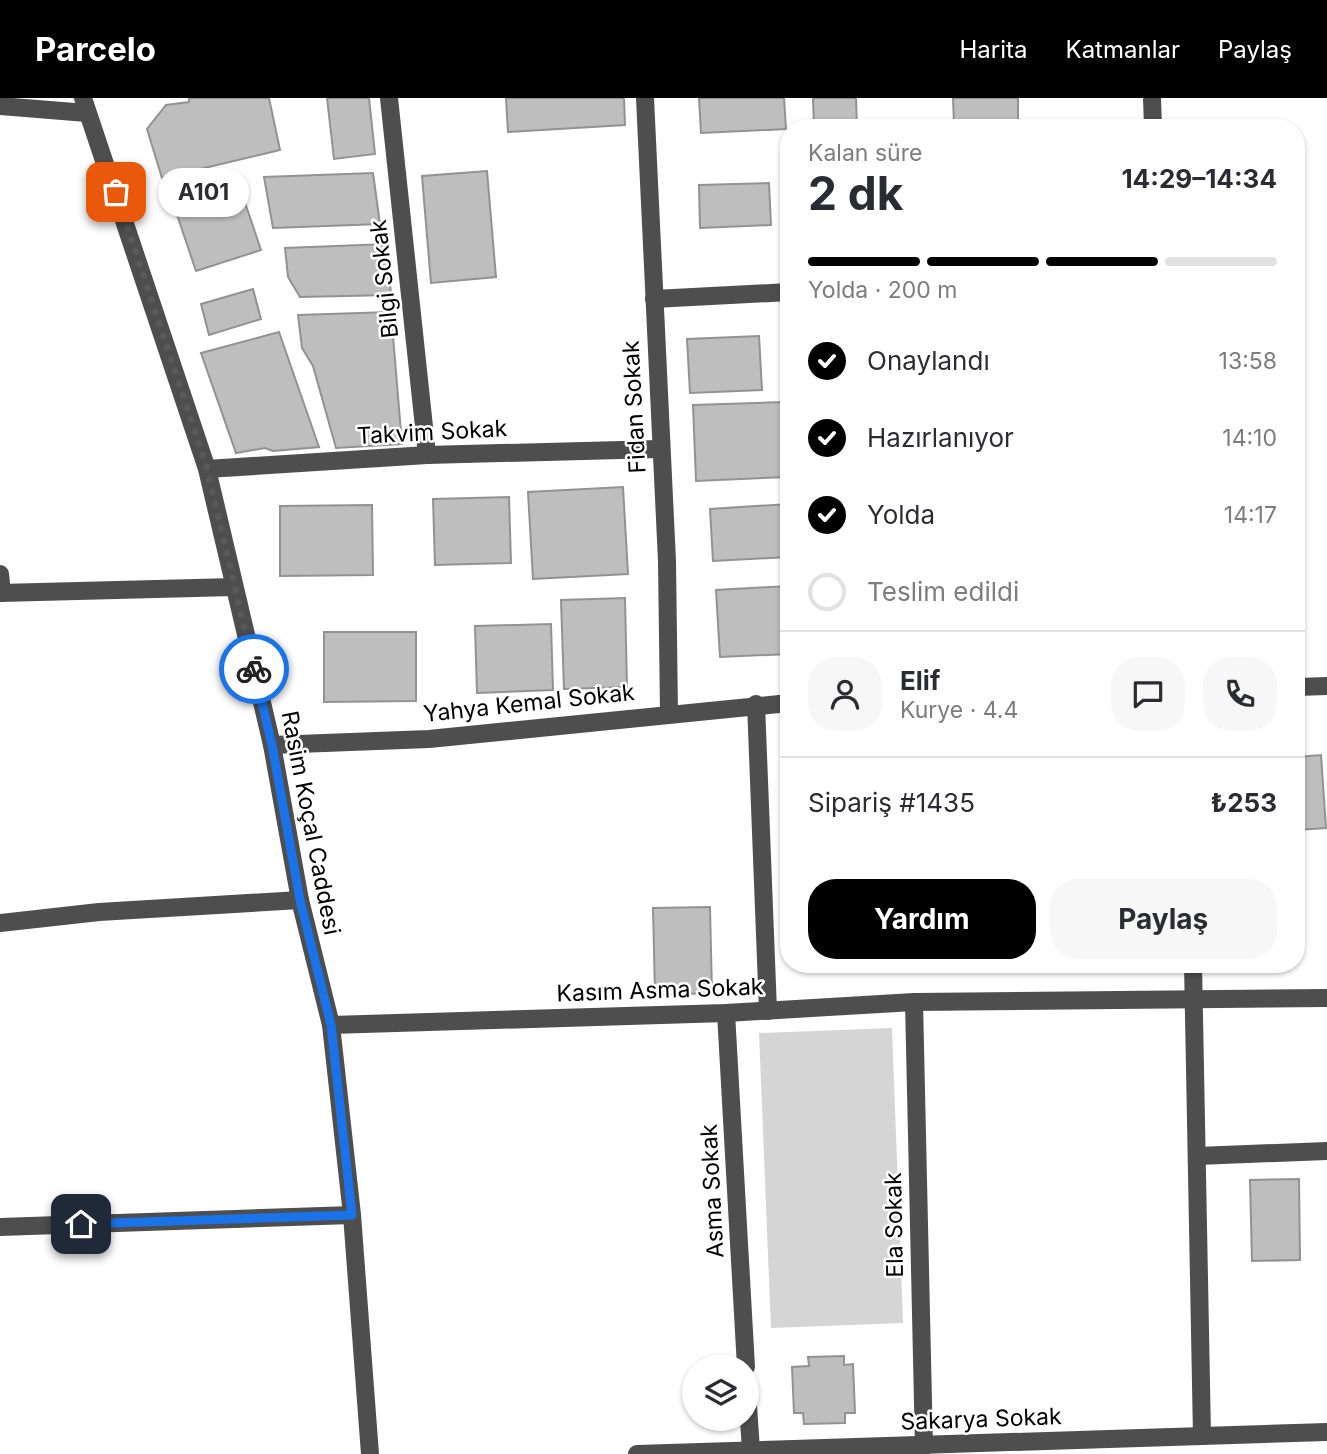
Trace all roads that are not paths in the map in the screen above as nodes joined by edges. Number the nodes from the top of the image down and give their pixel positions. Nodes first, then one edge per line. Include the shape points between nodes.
1 (389, 98) edge
2 (645, 98) edge
3 (1152, 98) edge
4 (0, 106) edge
5 (85, 106) edge
6 (1153, 119) edge
7 (780, 292) edge
8 (654, 299) junction
9 (659, 449) junction
10 (427, 455) junction
11 (207, 469) junction
12 (0, 574) edge
13 (234, 587) junction
14 (1, 593) edge
15 (1327, 686) edge
16 (1305, 687) edge
17 (780, 703) edge
18 (756, 704) junction
19 (669, 713) junction
20 (272, 745) junction
21 (300, 900) junction
22 (0, 923) edge
23 (1194, 973) edge
24 (1327, 998) edge
25 (1193, 1001) junction
26 (914, 1002) junction
27 (768, 1011) junction
28 (726, 1013) junction
29 (331, 1025) junction
30 (1327, 1151) edge
31 (1197, 1156) junction
32 (352, 1215) junction
33 (0, 1227) edge
34 (745, 1354) edge
35 (750, 1431) edge
36 (1327, 1432) edge
37 (1202, 1436) junction
38 (924, 1447) junction
39 (1001, 1448) edge
40 (751, 1450) junction
41 (811, 1451) edge
42 (370, 1454) edge
43 (637, 1454) edge

1 - 10 street, Bilgi Sokak
2 - 8 street, Fidan Sokak
3 - 6 street
4 - 5 street
5 - 11 street, Rasim Koçal Caddesi
7 - 8 street
8 - 9 street, Fidan Sokak
9 - 10 street, Takvim Sokak
9 - 19 street, Fidan Sokak via 667,561
10 - 11 street, Takvim Sokak
11 - 13 street, Rasim Koçal Caddesi
12 - 14 street
13 - 14 street
13 - 20 street, Rasim Koçal Caddesi
15 - 16 street
17 - 18 street, Yahya Kemal Sokak
18 - 19 street, Yahya Kemal Sokak
18 - 27 street
19 - 20 street, Yahya Kemal Sokak via 429,739
20 - 21 street, Rasim Koçal Caddesi
21 - 22 street
21 - 29 street, Rasim Koçal Caddesi
23 - 25 street
24 - 25 street, Kasım Asma Sokak
25 - 26 street, Kasım Asma Sokak
25 - 31 street
26 - 27 street, Kasım Asma Sokak
26 - 38 street, Ela Sokak
27 - 28 street, Kasım Asma Sokak
28 - 29 street, Kasım Asma Sokak
28 - 34 street, Asma Sokak
29 - 32 street, Rasim Koçal Caddesi
30 - 31 street
31 - 37 street
32 - 33 street
32 - 42 street, Rasim Koçal Caddesi
35 - 40 street
36 - 37 street, Sakarya Sokak
37 - 39 street, Sakarya Sokak
38 - 39 street, Sakarya Sokak
38 - 41 street, Sakarya Sokak
40 - 41 street, Sakarya Sokak
40 - 43 street, Sakarya Sokak

